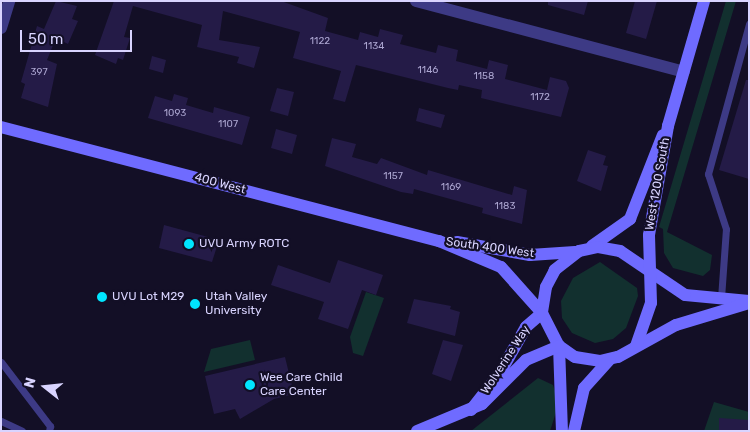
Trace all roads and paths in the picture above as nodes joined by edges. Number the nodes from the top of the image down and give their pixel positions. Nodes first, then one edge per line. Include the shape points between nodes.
1 (10, 1) edge
2 (416, 1) edge
3 (704, 1) edge
4 (749, 24) edge
5 (1, 28) edge
6 (684, 72) junction
7 (668, 126) junction
8 (1, 127) edge
9 (439, 242) junction
10 (584, 250) junction
11 (648, 272) junction
12 (721, 298) junction
13 (749, 302) edge
14 (542, 312) junction
15 (559, 346) junction
16 (635, 347) junction
17 (609, 360) junction
18 (1, 362) edge
19 (471, 410) junction
20 (1, 421) edge
21 (22, 431) edge
22 (48, 431) edge
23 (417, 431) edge
24 (562, 431) edge
25 (574, 431) edge

1 - 5 street
2 - 6 street
3 - 6 main road, West 1200 South
4 - 12 lane via 708,174 726,229
6 - 7 main road, West 1200 South
7 - 10 main road, West 1200 South via 630,219
7 - 11 main road, West 1200 South via 650,217
8 - 9 main road, 400 West
9 - 10 main road, South 400 West via 530,255
9 - 14 main road, South 400 West via 501,267
10 - 11 main road via 620,250
10 - 14 main road via 550,278
11 - 12 main road via 685,295
11 - 16 main road via 651,303
12 - 13 main road
13 - 16 main road via 676,325
14 - 15 main road
14 - 19 main road, Wolverine Way via 526,327 500,373
15 - 17 main road via 583,360
15 - 19 main road, Wolverine Way via 526,360 493,398
15 - 24 main road
16 - 17 main road
17 - 25 main road via 584,388
18 - 22 lane via 50,426
19 - 23 main road, Wolverine Way
20 - 21 lane

